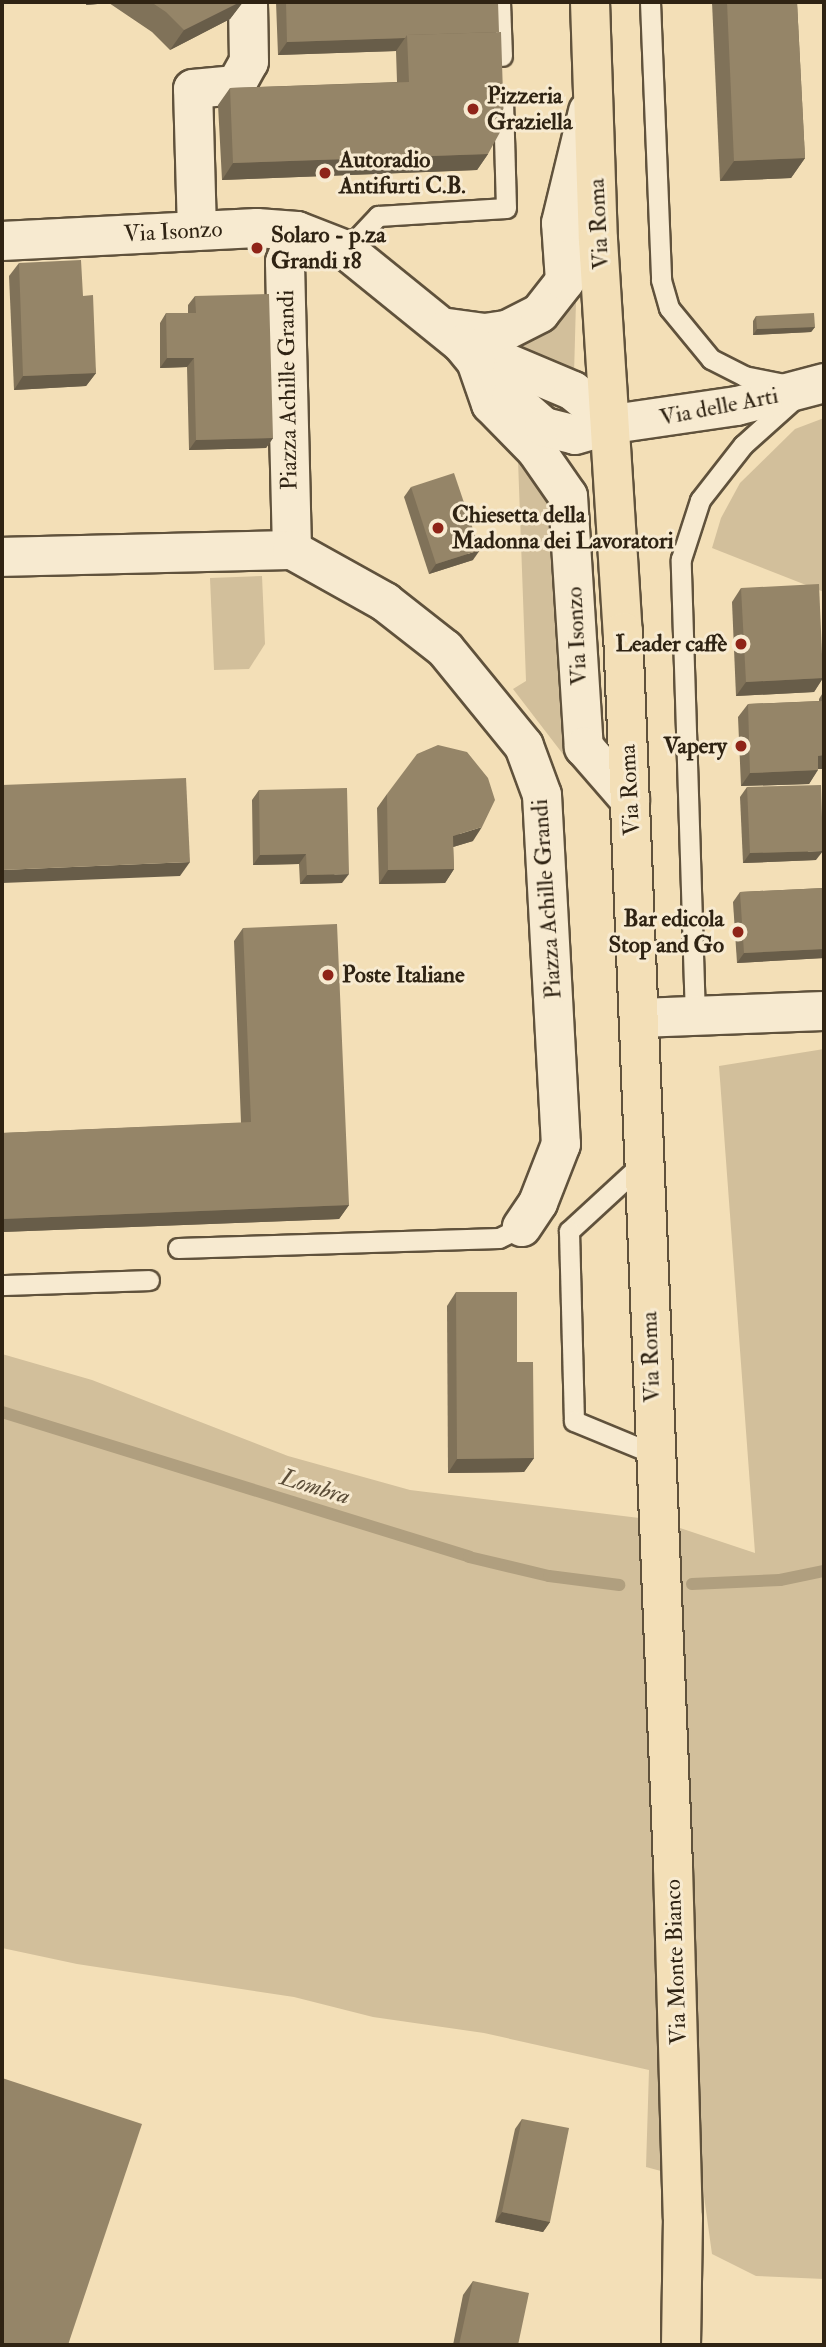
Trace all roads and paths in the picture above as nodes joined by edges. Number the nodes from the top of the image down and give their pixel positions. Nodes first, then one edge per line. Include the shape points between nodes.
1 (248, 2) edge
2 (500, 2) edge
3 (590, 2) edge
4 (650, 2) edge
5 (593, 92) junction
6 (197, 231) junction
7 (298, 231) junction
8 (2, 241) edge
9 (346, 250) junction
10 (459, 344) junction
11 (818, 385) edge
12 (613, 424) junction
13 (292, 550) junction
14 (2, 558) edge
15 (630, 800) junction
16 (824, 1011) edge
17 (695, 1017) junction
18 (639, 1018) junction
19 (644, 1162) junction
20 (522, 1227) joint
21 (178, 1248) dead end
22 (149, 1280) dead end
23 (2, 1285) edge
24 (654, 1454) junction
25 (662, 1579) joint
26 (681, 2345) edge

1 - 6 street via 249,62 236,85 193,89
2 - 9 lane via 506,208 378,216
3 - 5 main road, Via Roma
4 - 11 lane via 661,280 669,308 711,359 744,376
5 - 10 street via 561,223 565,281 540,313 507,330
5 - 12 main road, Via Roma via 598,240
6 - 7 street, Via Isonzo
6 - 8 street, Via Isonzo
7 - 9 street, Via Isonzo
7 - 13 street, Piazza Achille Grandi via 285,262
9 - 10 street, Via Isonzo
10 - 12 street, Via Isonzo via 544,427 575,435
10 - 15 street, Via Isonzo via 491,404 536,450 568,496 584,747
11 - 12 street, Via delle Arti via 737,406
11 - 17 lane via 772,416 701,500 684,550 679,587
12 - 15 main road, Via Roma
13 - 14 street
13 - 20 street, Piazza Achille Grandi via 384,602 444,649 524,746 542,795 561,1144 538,1203
15 - 18 main road, Via Roma
16 - 17 street
17 - 18 street
18 - 19 main road, Via Roma
19 - 24 main road, Via Roma
19 - 24 lane via 569,1231 574,1421
20 - 21 lane via 499,1238
22 - 23 lane
24 - 25 main road, Via Roma
25 - 26 main road, Via Monte Bianco via 683,2218

